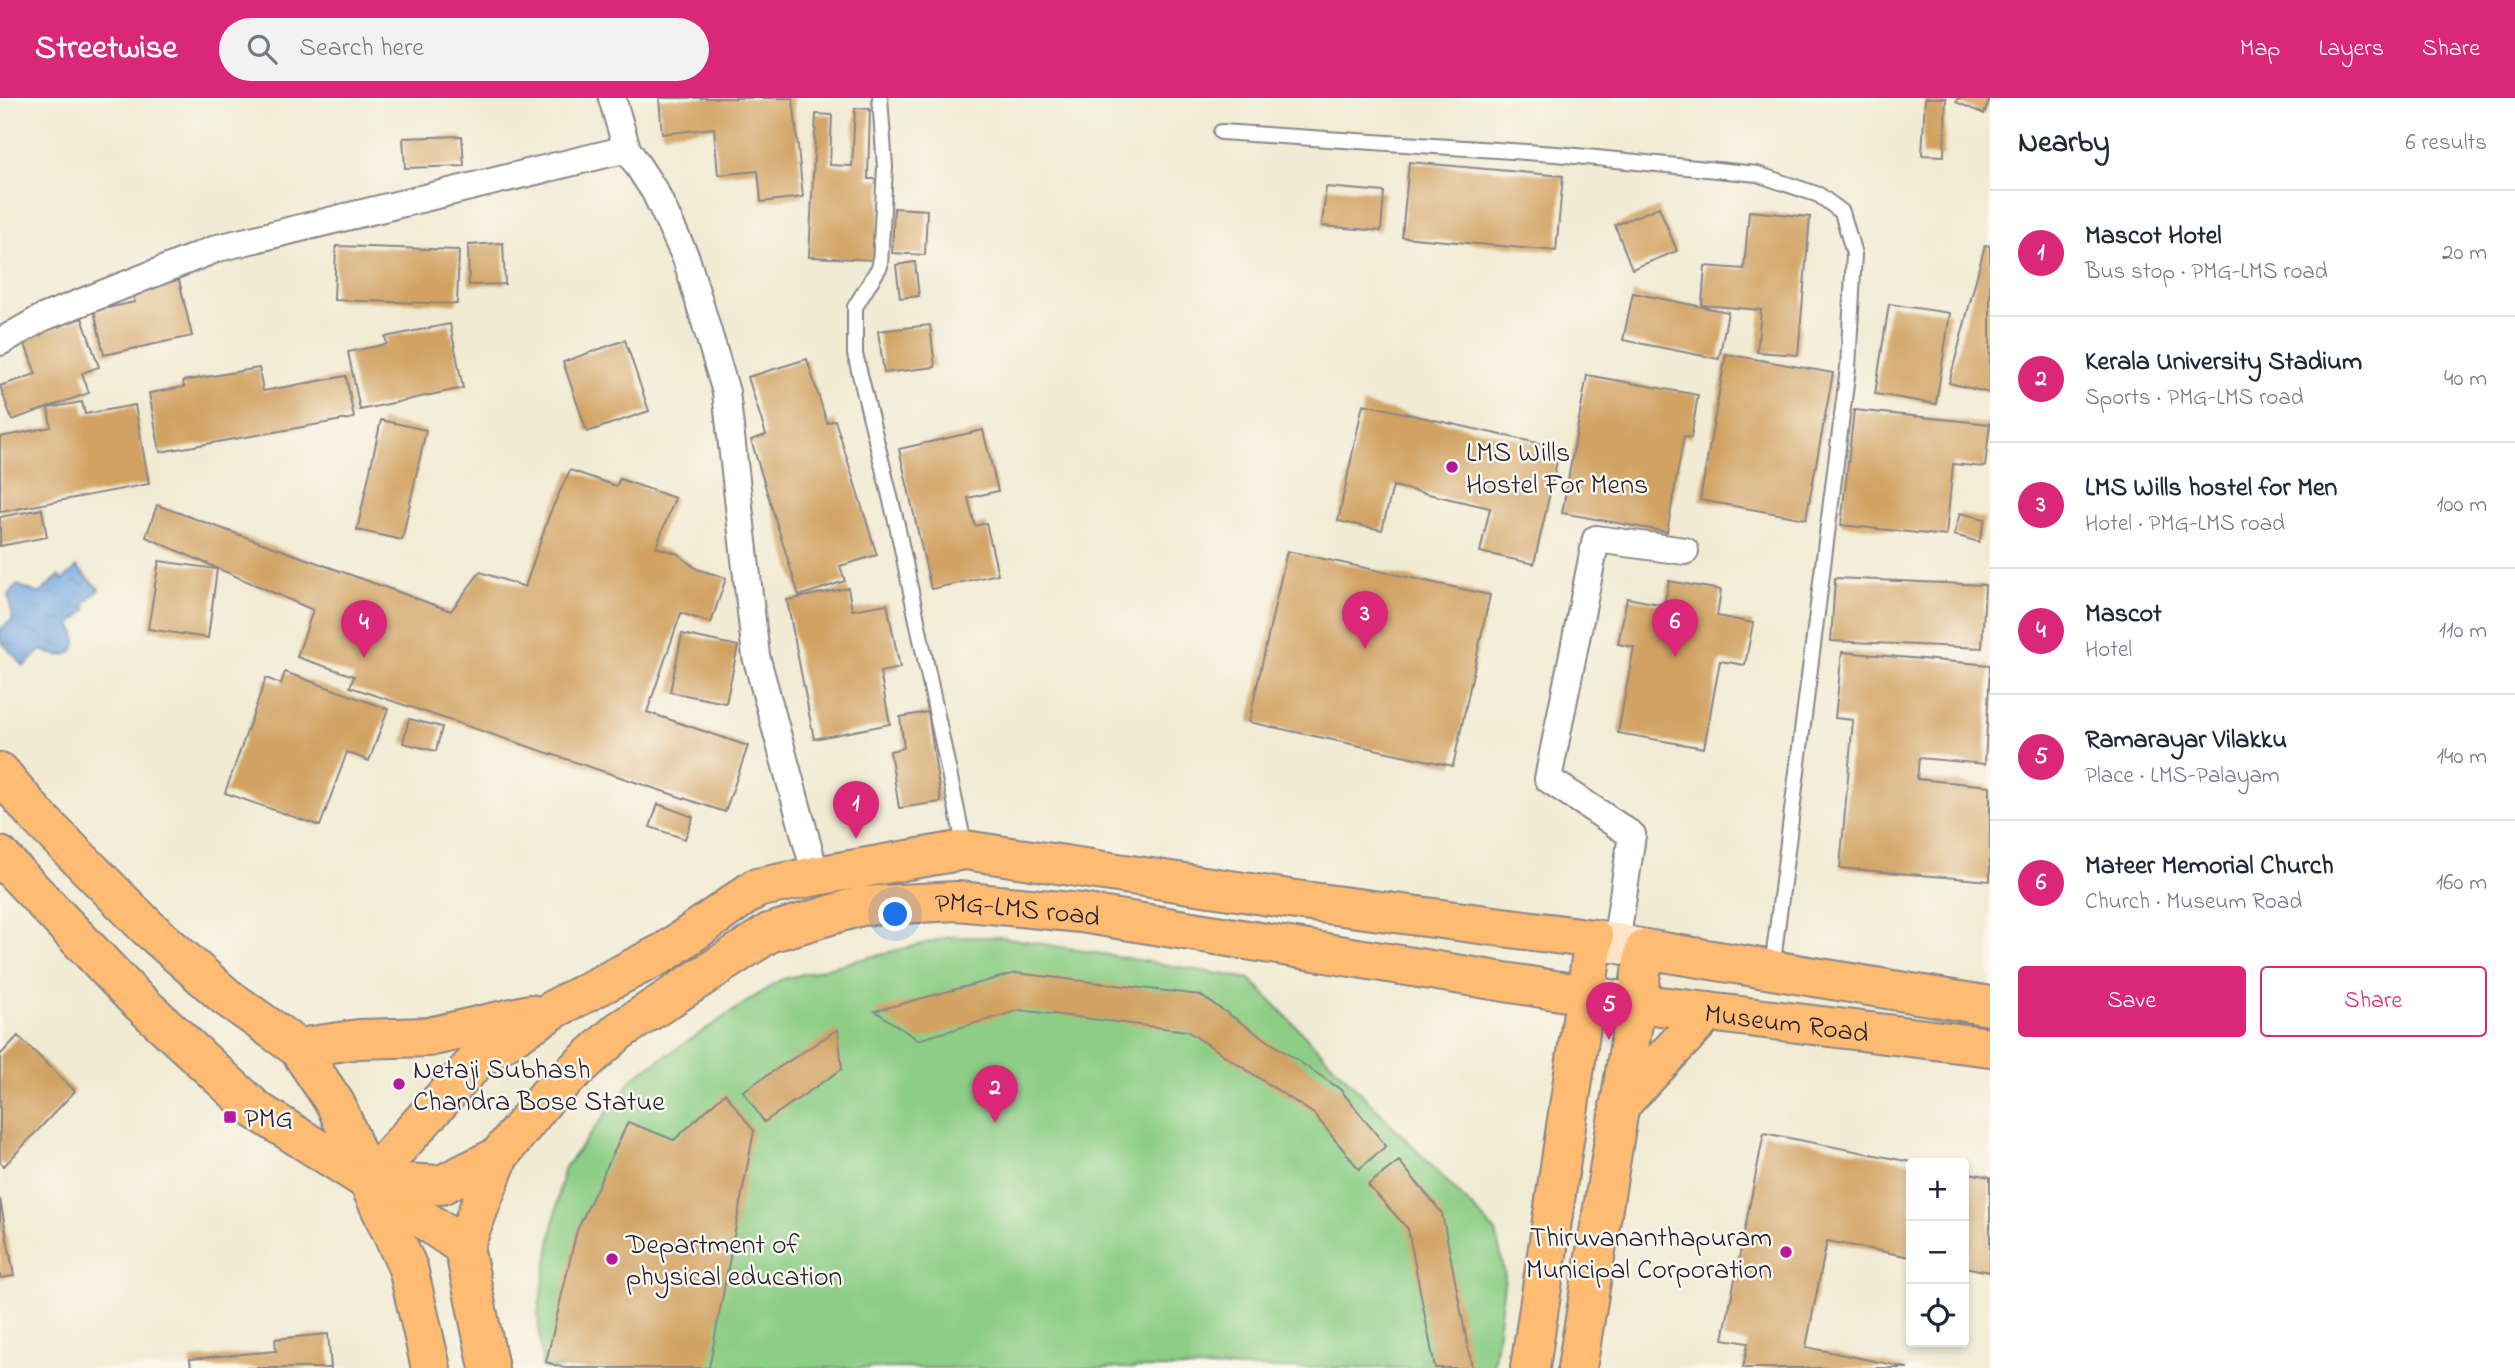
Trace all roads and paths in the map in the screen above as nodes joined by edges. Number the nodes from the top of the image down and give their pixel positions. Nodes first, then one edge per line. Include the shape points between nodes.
1 (612, 98) edge
2 (880, 98) edge
3 (1221, 132) dead end
4 (627, 149) junction
5 (0, 342) edge
6 (1685, 551) dead end
7 (0, 772) edge
8 (965, 850) junction
9 (0, 856) edge
10 (816, 876) junction
11 (1618, 944) junction
12 (1772, 970) junction
13 (1585, 995) junction
14 (1636, 1003) junction
15 (1990, 1006) edge
16 (556, 1008) junction
17 (1708, 1012) junction
18 (1990, 1047) edge
19 (298, 1048) junction
20 (1619, 1106) junction
21 (499, 1156) junction
22 (368, 1181) junction
23 (464, 1247) junction
24 (431, 1368) edge
25 (489, 1368) edge
26 (1530, 1368) edge
27 (1577, 1368) edge

1 - 4 street
2 - 8 lane via 885,167 880,266 855,307 855,354 897,525
3 - 12 lane via 1556,154 1757,174 1819,195 1842,212 1854,254 1848,368
4 - 5 street via 218,248 54,313
4 - 10 street via 655,192 686,258 726,392 756,656
6 - 11 street via 1596,539 1548,779 1632,835
7 - 19 main road via 34,813 147,927 225,996
8 - 10 main road, PMG-LMS road
8 - 11 main road, PMG-LMS road
9 - 22 main road via 131,994 256,1110
10 - 16 main road, PMG-LMS road via 756,888 665,952
11 - 12 main road, Museum Road
11 - 13 main road
11 - 14 main road
12 - 15 main road, Museum Road
13 - 14 main road, Museum Road
13 - 21 main road, PMG-LMS road via 1081,913 957,901 861,906 769,933 619,1031 548,1095
13 - 26 main road
14 - 17 main road, Museum Road
14 - 20 main road
16 - 19 main road via 429,1037 359,1039
16 - 22 main road via 480,1057
17 - 18 main road, Museum Road
17 - 20 main road
19 - 22 main road via 336,1105
20 - 27 main road
21 - 22 main road, PMG-LMS road via 441,1185
21 - 23 main road
22 - 23 main road
22 - 24 main road via 408,1268
23 - 25 main road

